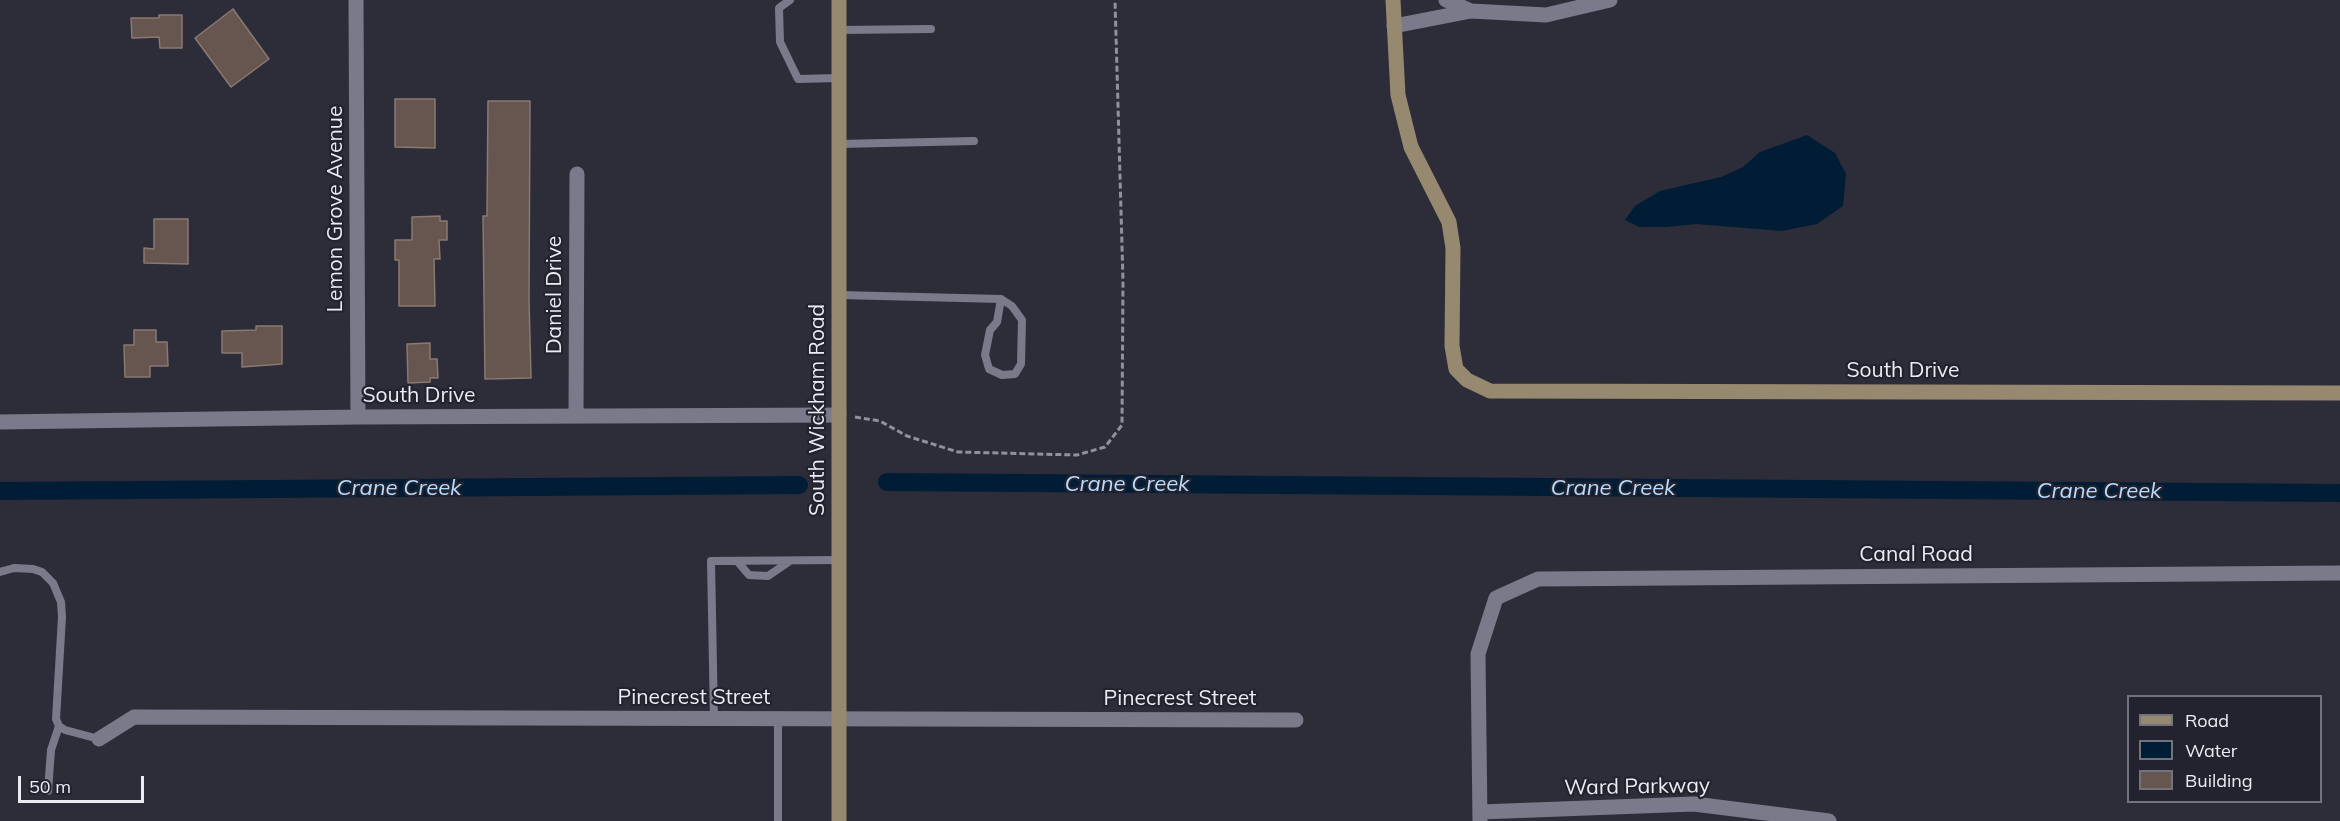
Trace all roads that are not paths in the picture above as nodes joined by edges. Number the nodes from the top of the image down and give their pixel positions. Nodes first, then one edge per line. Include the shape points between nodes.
1 (356, 0) edge
2 (790, 0) edge
3 (839, 0) edge
4 (1393, 0) edge
5 (1446, 0) edge
6 (1610, 0) edge
7 (1471, 11) junction
8 (1394, 26) junction
9 (931, 29) dead end
10 (839, 30) junction
11 (839, 78) junction
12 (974, 141) dead end
13 (839, 144) junction
14 (577, 174) dead end
15 (839, 295) junction
16 (1001, 299) junction
17 (2340, 393) edge
18 (838, 415) junction
19 (576, 416) junction
20 (358, 417) junction
21 (0, 422) edge
22 (737, 561) junction
23 (790, 561) junction
24 (839, 561) junction
25 (0, 572) edge
26 (2340, 573) edge
27 (714, 719) junction
28 (778, 719) junction
29 (839, 719) junction
30 (1296, 720) dead end
31 (59, 726) junction
32 (99, 739) joint
33 (48, 791) dead end
34 (1480, 816) edge
35 (778, 821) edge
36 (839, 821) edge
37 (1829, 821) edge

1 - 20 street, Lemon Grove Avenue
2 - 11 lane via 779,8 780,42 798,79
3 - 10 street, South Wickham Road
4 - 8 street
5 - 7 street
6 - 7 street via 1546,15
7 - 8 street
8 - 17 street, South Drive via 1398,95 1410,147 1449,222 1456,369 1467,380 1490,391
9 - 10 lane
10 - 11 street, South Wickham Road
11 - 13 street, South Wickham Road
12 - 13 lane
13 - 15 street, South Wickham Road
14 - 19 street, Daniel Drive
15 - 16 lane
15 - 18 street, South Wickham Road
16 - 16 lane via 986,355 989,369 1002,375 1015,374 1021,364 1022,320
18 - 19 street, South Drive
18 - 24 street, South Wickham Road
19 - 20 street, South Drive
20 - 21 street, South Drive
22 - 23 lane
22 - 23 lane via 749,574 768,576
22 - 27 lane via 711,561
23 - 24 lane
24 - 29 street, South Wickham Road
25 - 31 lane via 14,568 42,572 58,592 62,617 56,719
26 - 34 street, Canal Road via 1538,579 1496,598 1478,654
27 - 28 street, Pinecrest Street
27 - 32 street, Pinecrest Street via 134,717
28 - 29 street, Pinecrest Street
28 - 35 lane
29 - 30 street, Pinecrest Street
29 - 36 street, South Wickham Road
31 - 32 lane
31 - 33 lane via 51,750
34 - 37 street, Ward Parkway via 1694,804

